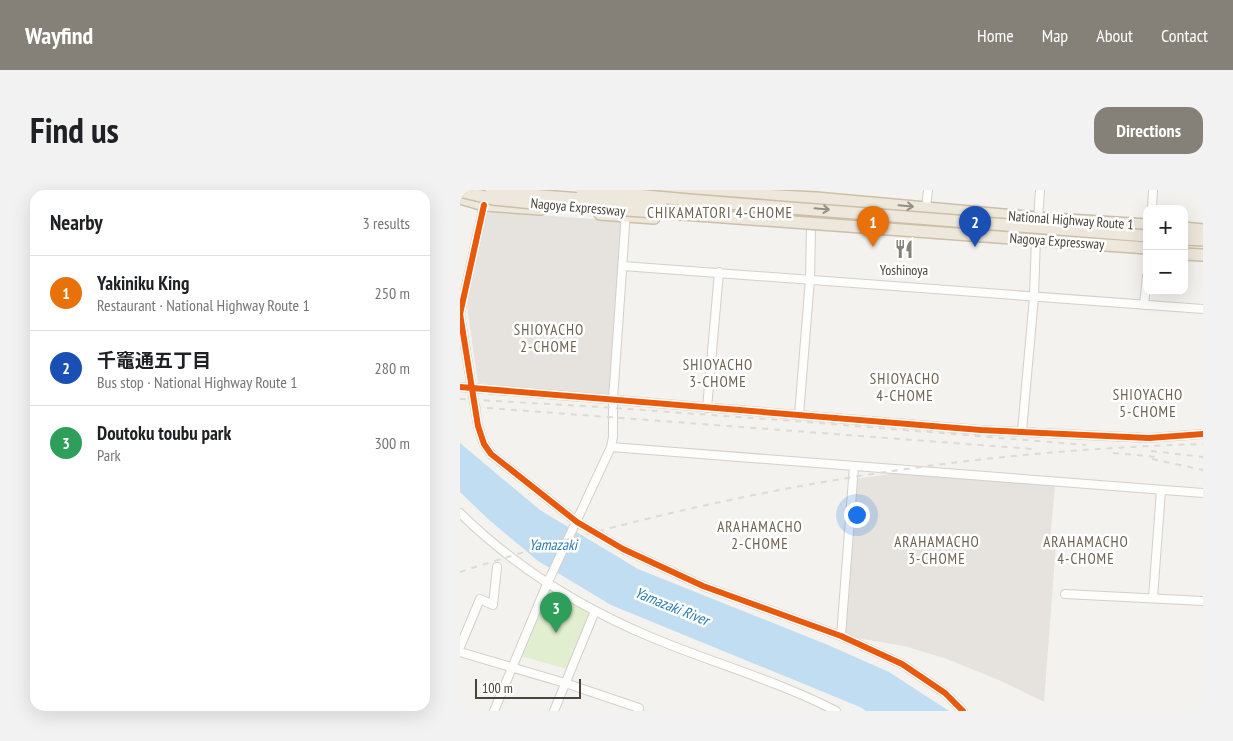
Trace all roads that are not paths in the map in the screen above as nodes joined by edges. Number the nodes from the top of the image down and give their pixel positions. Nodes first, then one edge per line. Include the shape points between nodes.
1 (492, 190) edge
2 (582, 190) edge
3 (628, 190) edge
4 (665, 190) edge
5 (928, 190) edge
6 (1040, 190) edge
7 (1153, 190) edge
8 (460, 191) edge
9 (817, 194) edge
10 (460, 198) edge
11 (689, 200) junction
12 (484, 205) junction
13 (1152, 205) edge
14 (926, 208) junction
15 (625, 216) junction
16 (1038, 218) junction
17 (793, 222) junction
18 (1143, 225) edge
19 (1188, 228) edge
20 (811, 229) junction
21 (1203, 230) edge
22 (1143, 236) edge
23 (1188, 239) edge
24 (1203, 240) edge
25 (1143, 241) edge
26 (1188, 244) edge
27 (1036, 245) junction
28 (1203, 246) edge
29 (1143, 250) edge
30 (1143, 250) edge
31 (1188, 252) edge
32 (1203, 253) edge
33 (623, 266) junction
34 (719, 272) junction
35 (810, 279) junction
36 (1145, 295) edge
37 (1034, 297) junction
38 (1144, 305) junction
39 (1203, 309) edge
40 (460, 387) edge
41 (472, 387) junction
42 (613, 400) junction
43 (707, 408) junction
44 (799, 415) junction
45 (1022, 431) junction
46 (1203, 434) edge
47 (611, 446) junction
48 (854, 466) junction
49 (1161, 490) junction
50 (1203, 493) edge
51 (460, 513) edge
52 (576, 524) junction
53 (497, 567) dead end
54 (548, 582) junction
55 (1065, 594) dead end
56 (1153, 598) junction
57 (1203, 601) edge
58 (595, 611) junction
59 (841, 636) junction
60 (460, 647) edge
61 (460, 652) edge
62 (512, 668) junction
63 (565, 683) junction
64 (494, 711) edge
65 (554, 711) edge
66 (638, 711) edge
67 (836, 711) edge
68 (963, 711) edge

1 - 11 highway, bridge via 674,206
2 - 11 highway, Nagoya Expressway, bridge
3 - 15 street
4 - 9 highway, National Highway Route 1
5 - 14 street
6 - 16 street
7 - 13 street
8 - 17 highway, Nagoya Expressway, bridge via 532,203
9 -> 14 highway, National Highway Route 1
10 - 12 highway, National Highway Route 1
11 -> 22 highway, Nagoya Expressway, bridge
12 - 15 highway, National Highway Route 1
12 - 41 street via 460,314
14 - 16 highway, National Highway Route 1
15 - 20 highway, National Highway Route 1
15 - 33 street
16 - 18 highway, National Highway Route 1
16 - 27 street
17 - 25 highway, bridge via 902,224
17 - 29 highway, Nagoya Expressway, bridge
19 - 21 highway
20 - 27 highway, National Highway Route 1
20 - 35 street
23 - 24 highway
26 - 28 highway
27 - 30 highway, National Highway Route 1
27 - 37 street
31 - 32 highway
33 - 34 street
33 - 42 street
34 - 35 street
34 - 43 street
35 - 37 street
35 - 44 street
36 - 38 street
37 - 38 street
37 - 45 street
38 - 39 street
40 - 41 street
41 - 42 street
41 - 52 street via 478,426 491,454
42 - 43 street
42 - 47 street
43 - 44 street
44 - 45 street
45 - 46 street via 1149,438
47 - 48 street
47 - 52 street
48 - 49 street
48 - 59 street
49 - 50 street
49 - 56 street
51 - 54 street via 500,550
52 - 54 street
52 - 59 street via 695,582
53 - 60 street via 493,605 480,599
54 - 58 street
54 - 62 street
55 - 56 street
56 - 57 street
58 - 63 street
58 - 67 street via 653,638
59 - 68 street via 902,664 939,688
61 - 62 street
62 - 63 street
62 - 64 street
63 - 65 street
63 - 66 street via 639,708

